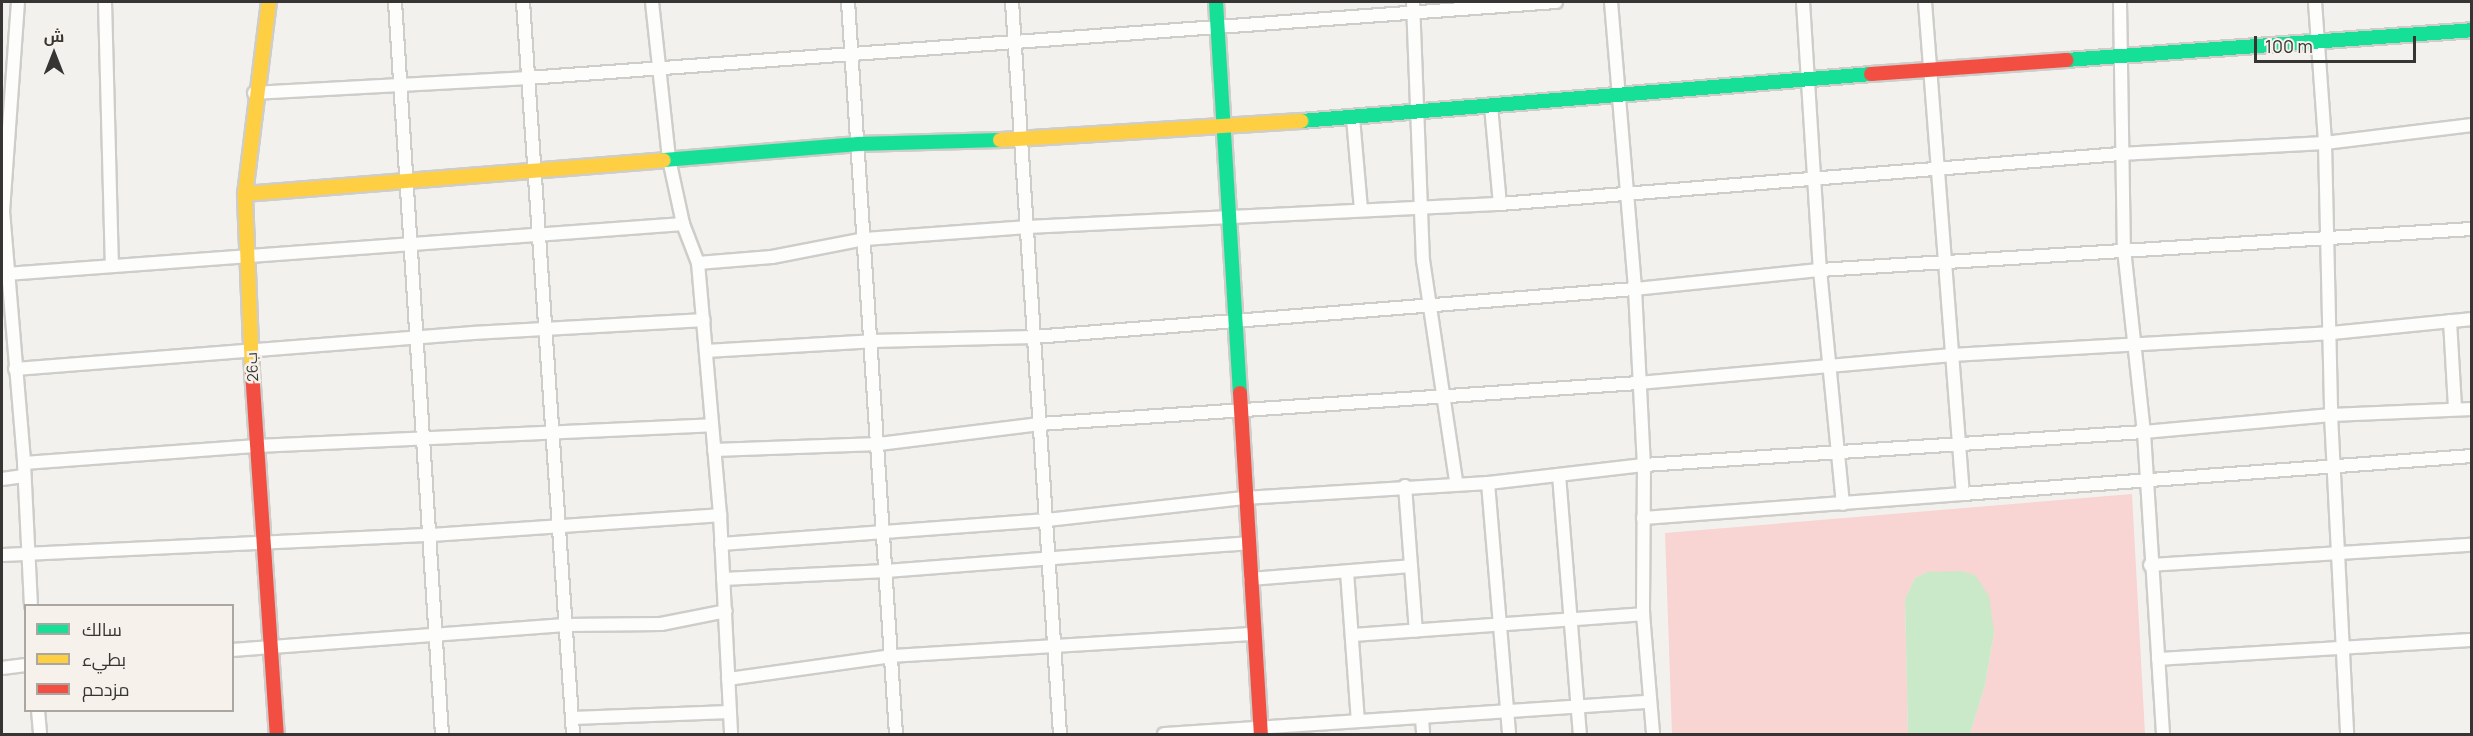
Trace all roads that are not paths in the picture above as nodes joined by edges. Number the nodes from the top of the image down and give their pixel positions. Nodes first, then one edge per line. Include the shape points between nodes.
1 (18, 2) edge
2 (105, 2) edge
3 (269, 2) edge
4 (395, 2) edge
5 (522, 2) edge
6 (652, 2) edge
7 (848, 2) edge
8 (1012, 2) edge
9 (1216, 2) edge
10 (1556, 2) edge
11 (1611, 2) edge
12 (1803, 2) edge
13 (1925, 2) edge
14 (2120, 2) edge
15 (2315, 2) edge
16 (1414, 8) edge
17 (1218, 28) junction
18 (2472, 30) edge
19 (1015, 42) junction
20 (2317, 43) junction
21 (852, 52) junction
22 (2121, 53) junction
23 (657, 66) junction
24 (1930, 72) junction
25 (528, 78) junction
26 (1807, 81) junction
27 (401, 86) junction
28 (254, 93) junction
29 (1620, 93) junction
30 (1491, 106) junction
31 (1416, 114) junction
32 (1353, 118) junction
33 (2472, 125) edge
34 (1221, 127) junction
35 (1021, 140) junction
36 (2325, 143) junction
37 (858, 144) junction
38 (2120, 154) junction
39 (669, 159) junction
40 (535, 170) junction
41 (1937, 170) junction
42 (1814, 178) junction
43 (406, 181) junction
44 (245, 194) junction
45 (1629, 194) junction
46 (1500, 204) junction
47 (1419, 207) junction
48 (1361, 209) junction
49 (1230, 219) junction
50 (683, 224) junction
51 (1028, 227) junction
52 (2472, 229) edge
53 (540, 236) junction
54 (865, 239) junction
55 (2329, 239) junction
56 (411, 243) junction
57 (2124, 249) junction
58 (246, 254) junction
59 (1942, 261) junction
60 (698, 263) junction
61 (112, 265) junction
62 (1820, 270) junction
63 (6, 274) junction
64 (1635, 289) junction
65 (1429, 306) junction
66 (2472, 319) edge
67 (704, 320) junction
68 (1234, 320) junction
69 (2450, 321) junction
70 (547, 330) junction
71 (2332, 333) junction
72 (417, 337) junction
73 (1034, 337) junction
74 (872, 341) junction
75 (2135, 346) junction
76 (706, 351) junction
77 (251, 352) junction
78 (1952, 355) junction
79 (1830, 368) junction
80 (15, 369) junction
81 (1639, 383) junction
82 (1446, 397) junction
83 (2455, 409) junction
84 (2472, 409) edge
85 (1239, 410) junction
86 (2331, 415) junction
87 (1040, 424) junction
88 (712, 425) junction
89 (555, 432) junction
90 (2144, 432) junction
91 (424, 438) junction
92 (879, 444) junction
93 (1958, 444) junction
94 (257, 446) junction
95 (714, 450) junction
96 (1838, 453) junction
97 (2472, 456) edge
98 (1644, 465) junction
99 (2334, 465) junction
100 (24, 470) junction
101 (1559, 476) junction
102 (2, 480) edge
103 (2147, 480) junction
104 (1456, 482) junction
105 (1488, 483) junction
106 (1405, 486) junction
107 (1963, 494) junction
108 (1244, 498) junction
109 (1843, 504) junction
110 (720, 515) junction
111 (1643, 518) junction
112 (1047, 520) junction
113 (558, 524) junction
114 (884, 534) junction
115 (430, 535) junction
116 (1248, 543) junction
117 (264, 544) junction
118 (721, 544) junction
119 (2472, 545) edge
120 (28, 554) junction
121 (2, 555) edge
122 (2338, 555) junction
123 (1048, 559) junction
124 (2150, 565) junction
125 (1410, 566) junction
126 (886, 571) junction
127 (1347, 572) junction
128 (723, 579) junction
129 (1250, 579) junction
130 (31, 604) edge
131 (726, 611) junction
132 (1642, 614) junction
133 (1571, 619) junction
134 (1501, 624) junction
135 (565, 625) junction
136 (1416, 631) junction
137 (1253, 634) junction
138 (1352, 635) junction
139 (435, 638) junction
140 (2472, 640) edge
141 (271, 647) junction
142 (1054, 648) junction
143 (2341, 648) junction
144 (234, 650) edge
145 (891, 656) junction
146 (2158, 659) junction
147 (24, 665) edge
148 (2, 668) edge
149 (728, 679) junction
150 (1650, 702) junction
151 (1577, 708) junction
152 (38, 712) edge
153 (730, 712) junction
154 (1508, 713) junction
155 (572, 718) junction
156 (1422, 718) junction
157 (1358, 721) junction
158 (1261, 730) edge
159 (40, 735) edge
160 (277, 735) edge
161 (442, 735) edge
162 (573, 735) edge
163 (731, 735) edge
164 (896, 735) edge
165 (1060, 735) edge
166 (1164, 735) edge
167 (1423, 735) edge
168 (1509, 735) edge
169 (1580, 735) edge
170 (1653, 735) edge
171 (2163, 735) edge
172 (2347, 735) edge

1 - 63 street via 3,172
2 - 61 street
3 - 28 main road, 26ب
4 - 27 street
5 - 25 street
6 - 23 street
7 - 21 street
8 - 19 street
9 - 17 main road
10 - 16 street
11 - 29 street
12 - 26 street
13 - 24 street
14 - 22 street
15 - 20 street
16 - 17 street
16 - 31 street
17 - 19 street
17 - 34 main road
18 - 20 main road
19 - 21 street
19 - 35 street
20 - 22 main road
20 - 36 street
21 - 23 street
21 - 37 street
22 - 24 main road
22 - 38 street
23 - 25 street
23 - 39 street
24 - 26 main road
24 - 41 street
25 - 27 street
25 - 40 street
26 - 29 main road
26 - 42 street
27 - 28 street
27 - 43 street
28 - 44 main road, 26ب
29 - 30 main road
29 - 45 street
30 - 31 main road
30 - 46 street
31 - 32 main road
31 - 47 street
32 - 34 main road
32 - 48 street
33 - 36 street
34 - 35 main road
34 - 49 main road
35 - 37 main road
35 - 51 street
36 - 38 street
36 - 55 street
37 - 39 main road
37 - 54 street
38 - 41 street
38 - 57 street
39 - 40 main road
39 - 50 street
40 - 43 main road
40 - 53 street
41 - 42 street
41 - 59 street
42 - 45 street
42 - 62 street
43 - 44 main road
43 - 56 street
44 - 58 main road, 26ب
45 - 46 street
45 - 64 street
46 - 47 street
47 - 48 street
47 - 65 street
48 - 49 street
49 - 51 street
49 - 68 main road
50 - 53 street
50 - 60 street
51 - 54 street
51 - 73 street
52 - 55 street
53 - 56 street
53 - 70 street
54 - 60 street via 772,257
54 - 74 street
55 - 57 street
55 - 71 street
56 - 58 street
56 - 72 street
57 - 59 street
57 - 75 street
58 - 61 street
58 - 77 main road, 26ب
59 - 62 street
59 - 78 street
60 - 67 street
61 - 63 street
62 - 64 street
62 - 79 street
63 - 80 street
64 - 65 street
64 - 81 street
65 - 68 street
65 - 82 street
66 - 69 street
67 - 70 street
67 - 76 street
68 - 73 street
68 - 85 main road
69 - 71 street
69 - 83 street
70 - 72 street
70 - 89 street
71 - 75 street
71 - 86 street
72 - 77 street
72 - 91 street
73 - 74 street
73 - 87 street
74 - 76 street
74 - 92 street
75 - 78 street
75 - 90 street
76 - 88 street
77 - 80 street
77 - 94 main road, 26ب
78 - 79 street
78 - 93 street
79 - 81 street
79 - 96 street
80 - 100 street
81 - 82 street
81 - 98 street
82 - 85 street
82 - 104 street
83 - 84 street
83 - 86 street
85 - 87 street
85 - 108 main road
86 - 90 street
86 - 99 street
87 - 92 street
87 - 112 street
88 - 89 street
88 - 95 street
89 - 91 street
89 - 113 street
90 - 93 street
90 - 103 street
91 - 94 street
91 - 115 street
92 - 95 street
92 - 114 street
93 - 96 street
93 - 107 street
94 - 100 street
94 - 117 main road, 26ب
95 - 110 street
96 - 98 street
96 - 109 street
97 - 99 street
98 - 101 street
98 - 111 street
99 - 103 street
99 - 122 street
100 - 102 street
100 - 120 street
101 - 105 street
101 - 133 street
103 - 107 street
103 - 124 street
104 - 105 street
104 - 106 street
105 - 134 street
106 - 108 street
106 - 125 street
107 - 109 street
108 - 112 street
108 - 116 main road
109 - 111 street
110 - 113 street
110 - 118 street
111 - 132 street
112 - 114 street
112 - 123 street
113 - 115 street
113 - 135 street
114 - 118 street
114 - 126 street
115 - 117 street
115 - 139 street
116 - 123 street
116 - 129 main road
117 - 120 street
117 - 141 main road, 26ب
118 - 128 street
119 - 122 street
120 - 121 street
120 - 130 street
122 - 124 street
122 - 143 street
123 - 126 street
123 - 142 street
124 - 146 street
125 - 127 street
125 - 136 street
126 - 128 street
126 - 145 street
127 - 129 street
127 - 138 street
128 - 131 street
129 - 137 main road
131 - 135 street via 661,624
131 - 149 street
132 - 133 street
132 - 150 street
133 - 134 street
133 - 151 street
134 - 136 street
134 - 154 street
135 - 139 street
135 - 155 street
136 - 138 street
137 - 142 street
137 - 158 main road
138 - 157 street
139 - 141 street
139 - 161 street
140 - 143 street
141 - 144 street
141 - 160 main road, 26ب
142 - 145 street
142 - 165 street
143 - 146 street
143 - 172 street
145 - 149 street
145 - 164 street
146 - 171 street
147 - 148 street
149 - 153 street
150 - 151 street
150 - 170 street
151 - 154 street
151 - 169 street
152 - 159 street
153 - 155 street
153 - 163 street
154 - 156 street
154 - 168 street
155 - 162 street
156 - 157 street
156 - 167 street
157 - 158 street
158 - 166 street

